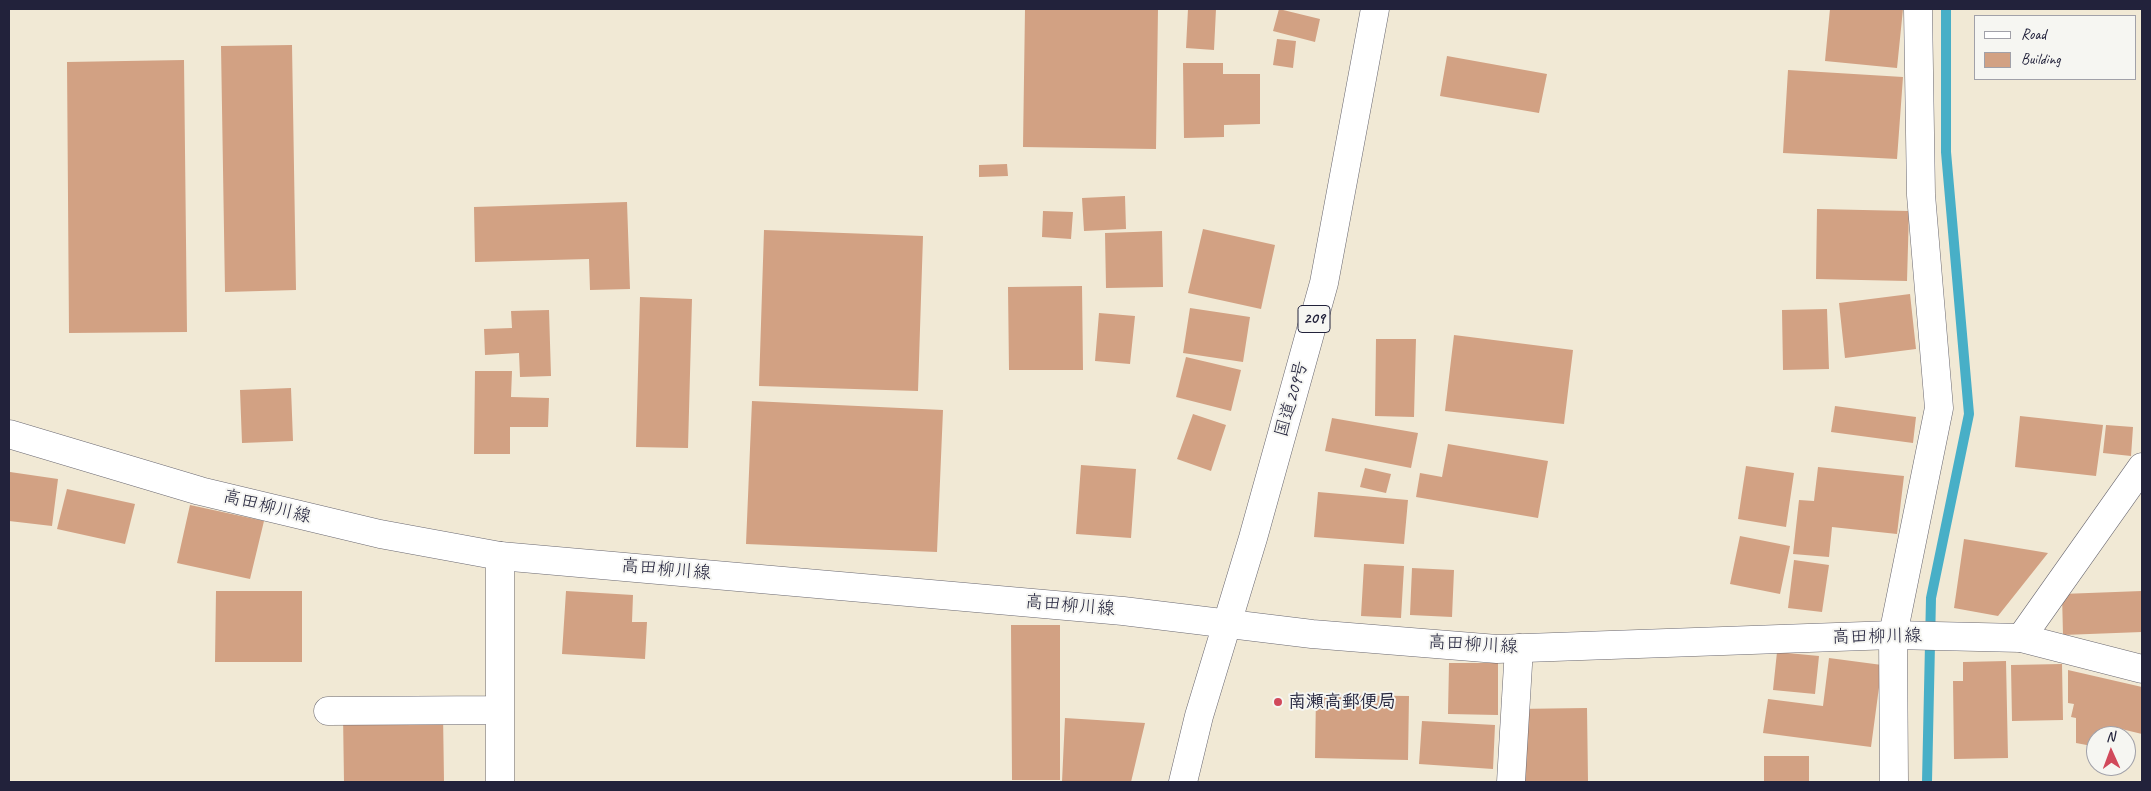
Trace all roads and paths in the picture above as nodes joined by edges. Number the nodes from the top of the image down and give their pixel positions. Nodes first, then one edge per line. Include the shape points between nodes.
1 (1375, 9) edge
2 (1918, 9) edge
3 (9, 434) edge
4 (2142, 467) edge
5 (500, 556) junction
6 (1227, 623) junction
7 (1904, 636) junction
8 (2021, 638) junction
9 (1520, 648) junction
10 (2142, 669) edge
11 (500, 710) junction
12 (328, 711) dead end
13 (500, 782) edge
14 (1183, 782) edge
15 (1512, 782) edge
16 (1894, 782) edge

1 - 6 main road, 国道209号 / 209 via 1324,283
2 - 7 main road via 1920,195 1939,408
3 - 5 main road, 高田柳川線 via 200,491 380,534
4 - 8 main road
5 - 6 main road, 高田柳川線 via 1104,609
5 - 11 main road
6 - 9 main road, 高田柳川線 via 1312,634 1497,649
6 - 14 main road, 国道209号 / 209
7 - 8 main road, 高田柳川線
7 - 9 main road, 高田柳川線
7 - 16 main road
8 - 10 main road, 高田柳川線
9 - 15 main road
11 - 12 main road
11 - 13 main road

